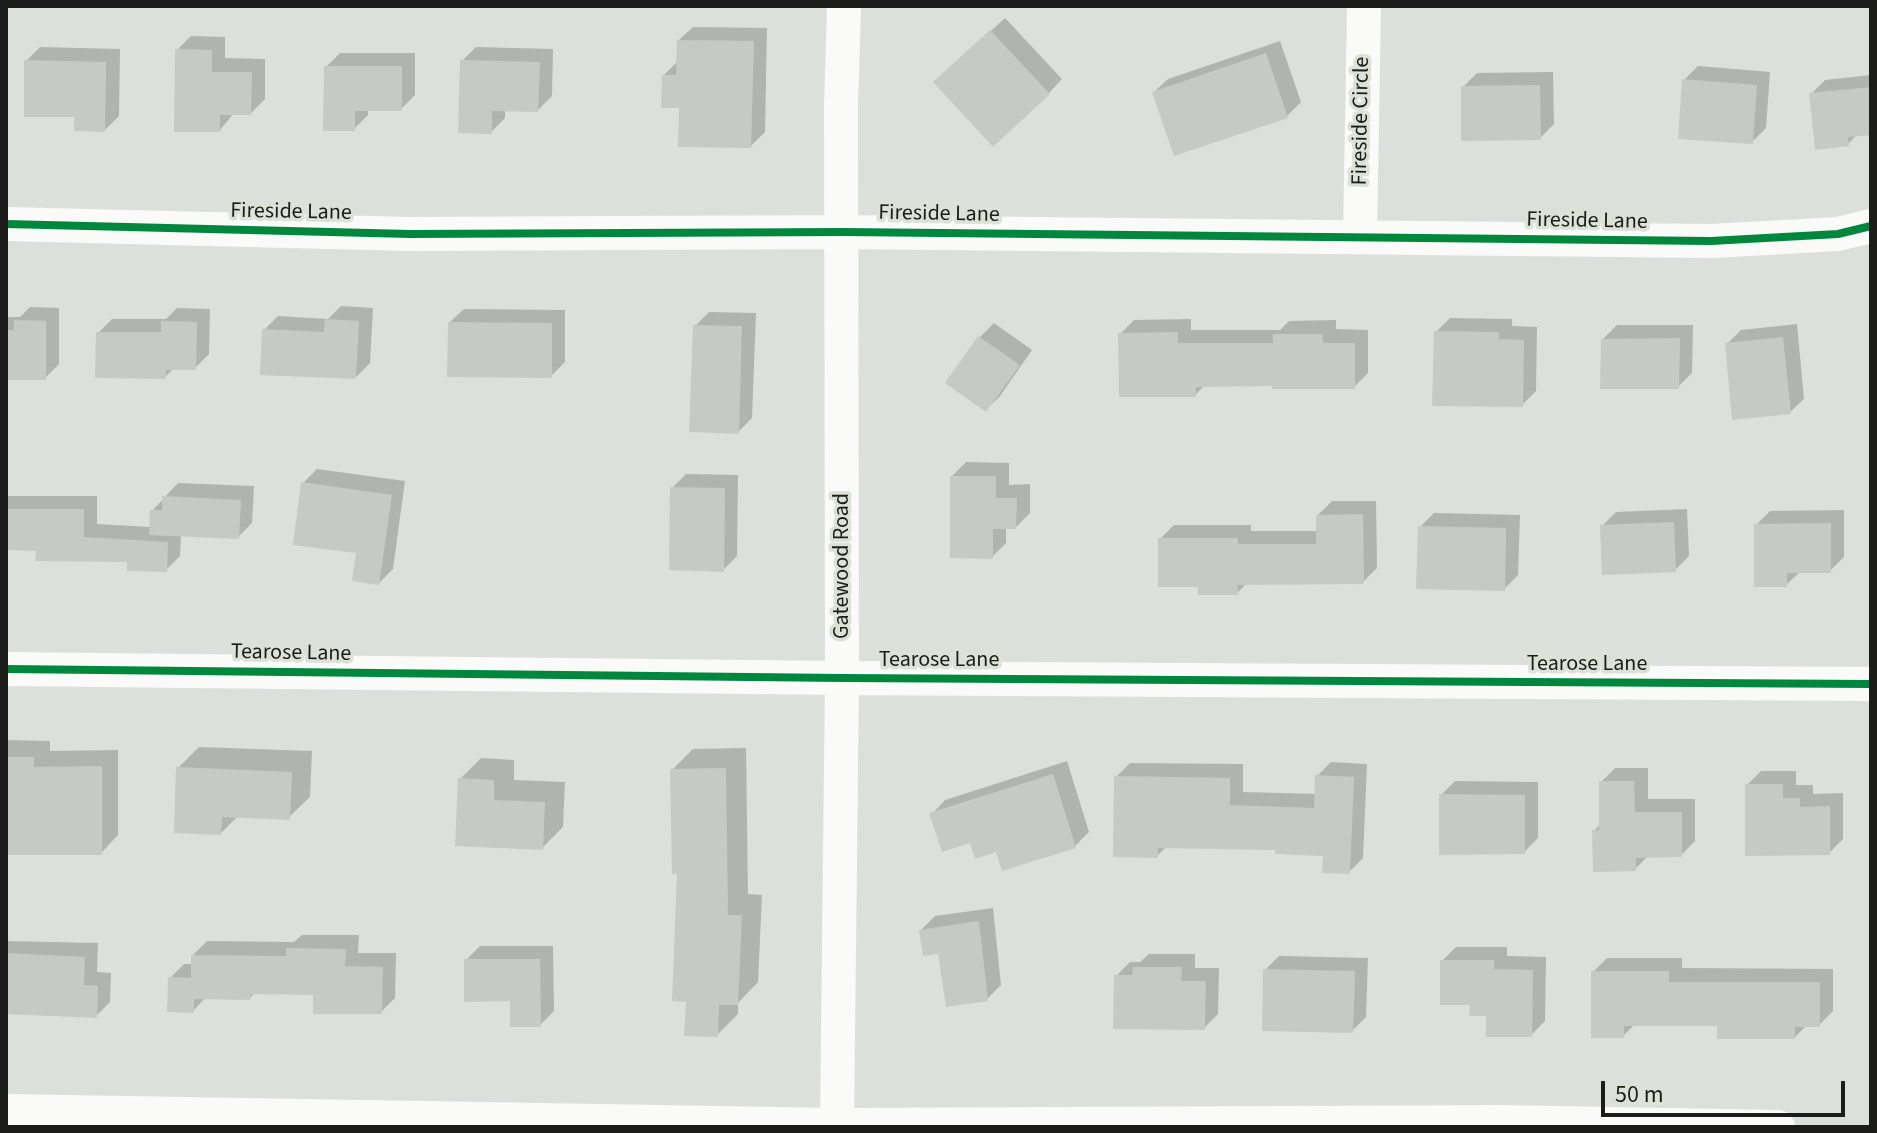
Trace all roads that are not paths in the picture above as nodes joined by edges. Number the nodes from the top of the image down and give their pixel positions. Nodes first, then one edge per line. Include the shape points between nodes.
1 (844, 6) edge
2 (1364, 6) edge
3 (6, 224) edge
4 (1871, 226) edge
5 (843, 232) junction
6 (1360, 237) junction
7 (6, 669) edge
8 (842, 678) junction
9 (1871, 684) edge
10 (6, 1111) edge
11 (837, 1126) edge
12 (1778, 1127) edge

1 - 5 street, Gatewood Road
2 - 6 street, Fireside Circle
3 - 5 street, Fireside Lane via 410,234
4 - 6 street, Fireside Lane via 1838,234 1711,241
5 - 6 street, Fireside Lane
5 - 8 street, Gatewood Road
7 - 8 street, Tearose Lane
8 - 9 street, Tearose Lane
8 - 11 street, Gatewood Road
10 - 11 street
11 - 12 street via 1502,1122

